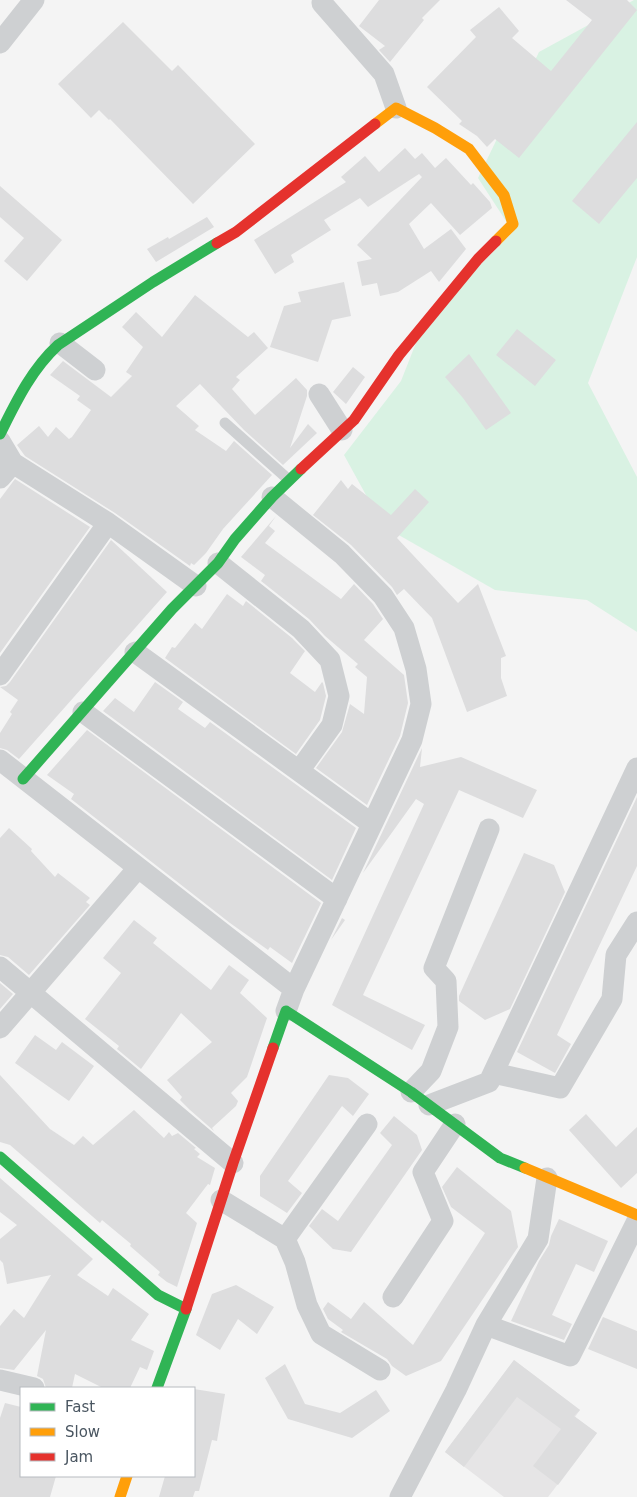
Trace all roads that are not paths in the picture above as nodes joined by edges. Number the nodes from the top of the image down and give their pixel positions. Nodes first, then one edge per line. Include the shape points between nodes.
1 (34, 0) edge
2 (322, 3) dead end
3 (0, 43) edge
4 (396, 108) junction
5 (60, 343) junction
6 (95, 370) dead end
7 (318, 394) dead end
8 (225, 423) dead end
9 (342, 430) junction
10 (0, 434) edge
11 (0, 441) edge
12 (6, 470) edge
13 (289, 480) junction
14 (272, 497) junction
15 (108, 523) junction
16 (218, 563) junction
17 (196, 586) junction
18 (135, 652) junction
19 (0, 675) edge
20 (82, 712) junction
21 (1, 762) edge
22 (637, 768) edge
23 (299, 771) junction
24 (23, 779) junction
25 (372, 824) junction
26 (490, 829) dead end
27 (138, 868) junction
28 (337, 899) junction
29 (637, 922) edge
30 (0, 968) edge
31 (294, 989) junction
32 (30, 993) junction
33 (286, 1011) junction
34 (0, 1028) edge
35 (493, 1073) junction
36 (411, 1092) junction
37 (429, 1105) junction
38 (366, 1124) dead end
39 (455, 1124) junction
40 (0, 1157) edge
41 (233, 1163) junction
42 (547, 1178) junction
43 (221, 1200) junction
44 (637, 1215) edge
45 (637, 1221) edge
46 (285, 1239) junction
47 (393, 1297) dead end
48 (186, 1309) junction
49 (486, 1325) junction
50 (380, 1370) dead end
51 (0, 1380) edge
52 (30, 1387) edge
53 (157, 1387) edge
54 (127, 1477) edge
55 (120, 1497) edge
56 (400, 1497) edge

1 - 3 street
2 - 4 street via 384,74
4 - 5 street via 236,232
4 - 9 street via 469,149 504,195 513,224 478,259 399,355 354,420
5 - 6 street
5 - 10 street via 34,369
7 - 9 street
8 - 13 lane
9 - 13 street
11 - 12 street
12 - 15 street
13 - 14 street
14 - 16 street
14 - 25 street via 342,554 383,596 404,628 422,704 412,740
15 - 17 street
15 - 19 street
16 - 17 street
16 - 23 street via 301,629 330,660 339,696 332,725
17 - 18 street
18 - 20 street
18 - 23 street
20 - 24 street
20 - 28 street
21 - 24 street
22 - 35 street
23 - 25 street
24 - 27 street
25 - 28 street
26 - 36 street via 434,968 446,981 448,1027 431,1071
27 - 31 street
27 - 32 street
28 - 31 street
29 - 35 street via 616,955 612,999 560,1088
30 - 32 street
31 - 33 street
32 - 34 street
32 - 41 street
33 - 36 street
33 - 41 street
35 - 37 street via 489,1082
36 - 37 street
37 - 39 street
38 - 46 street
39 - 42 street via 500,1158
39 - 47 street via 423,1172 443,1221
40 - 48 street via 158,1295
41 - 43 street
42 - 44 street
42 - 49 street via 538,1239
43 - 46 street
43 - 48 street
45 - 49 street via 570,1356
46 - 50 street via 307,1305 322,1334
48 - 53 street
49 - 56 street
51 - 52 street
54 - 55 street

